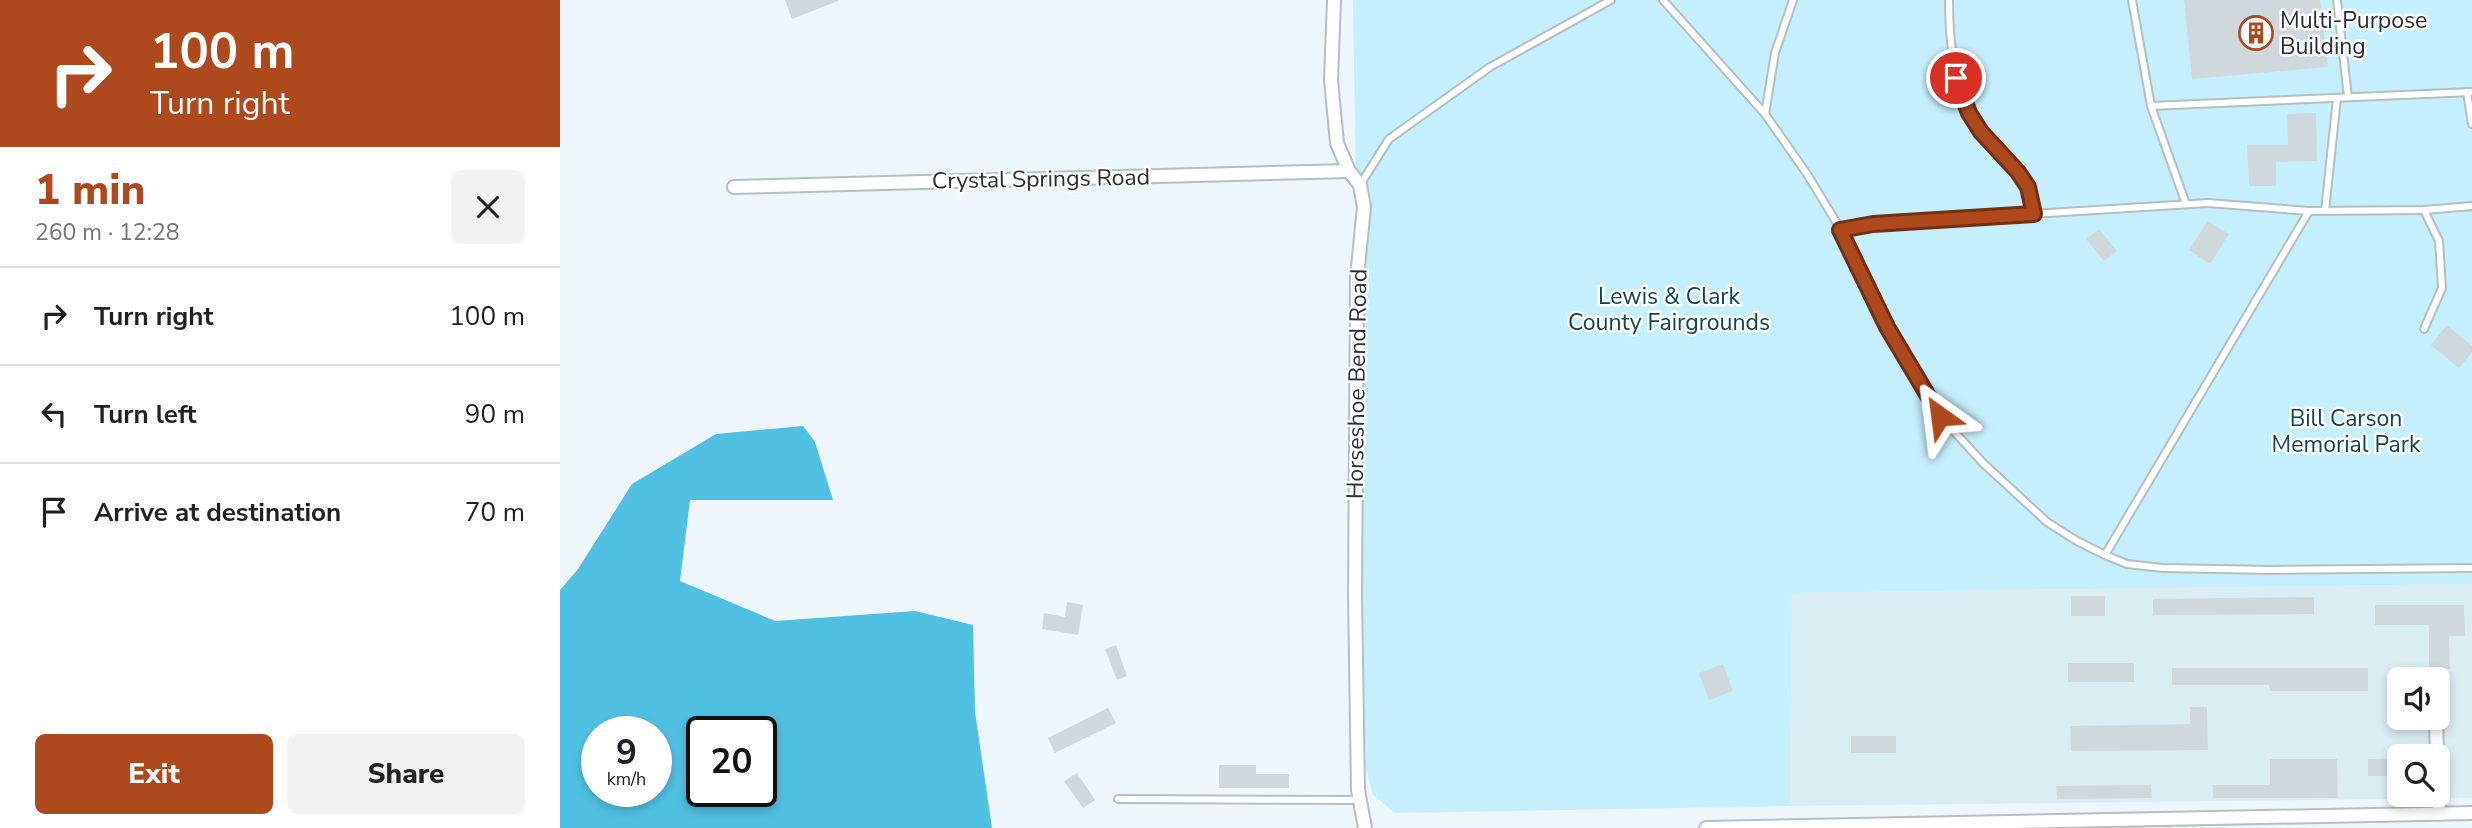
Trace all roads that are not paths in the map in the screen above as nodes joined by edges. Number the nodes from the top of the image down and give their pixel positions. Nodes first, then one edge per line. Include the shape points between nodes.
1 (1334, 0) edge
2 (1611, 0) edge
3 (1663, 0) edge
4 (1793, 0) edge
5 (1949, 0) edge
6 (2132, 0) edge
7 (2337, 0) edge
8 (2469, 92) edge
9 (2348, 97) junction
10 (2337, 98) junction
11 (2151, 106) junction
12 (1765, 114) junction
13 (2472, 124) edge
14 (1349, 171) junction
15 (1360, 185) junction
16 (734, 187) dead end
17 (2186, 204) junction
18 (2472, 206) edge
19 (2424, 210) junction
20 (2309, 211) junction
21 (2325, 211) junction
22 (2034, 214) junction
23 (1840, 230) junction
24 (2424, 329) dead end
25 (2105, 555) junction
26 (2472, 568) edge
27 (1118, 799) dead end
28 (1360, 800) junction
29 (2439, 807) edge
30 (2472, 813) edge
31 (2439, 814) junction
32 (2344, 822) edge
33 (1365, 828) edge
34 (1706, 828) edge

1 - 14 street via 1331,80 1337,144
2 - 15 lane via 1490,67 1389,139
3 - 12 lane
4 - 12 lane via 1775,53
5 - 22 lane via 1956,78 1969,113 2028,187
6 - 11 lane
7 - 9 lane
8 - 9 lane
8 - 13 lane
9 - 10 lane
10 - 11 lane
10 - 21 lane
11 - 17 lane
12 - 23 lane
14 - 15 street
14 - 16 street, Crystal Springs Road
15 - 28 street, Horseshoe Bend Road via 1364,207 1357,277 1355,595
17 - 20 lane
17 - 22 lane
18 - 19 lane
19 - 21 lane
19 - 24 lane via 2439,241 2442,288
20 - 21 lane
20 - 25 lane
22 - 23 lane
23 - 25 lane via 1887,327 1940,416 2047,522
25 - 26 lane via 2127,564 2163,568
27 - 28 lane
28 - 33 street, Horseshoe Bend Road
29 - 31 street
30 - 31 street
31 - 32 street
32 - 34 street

